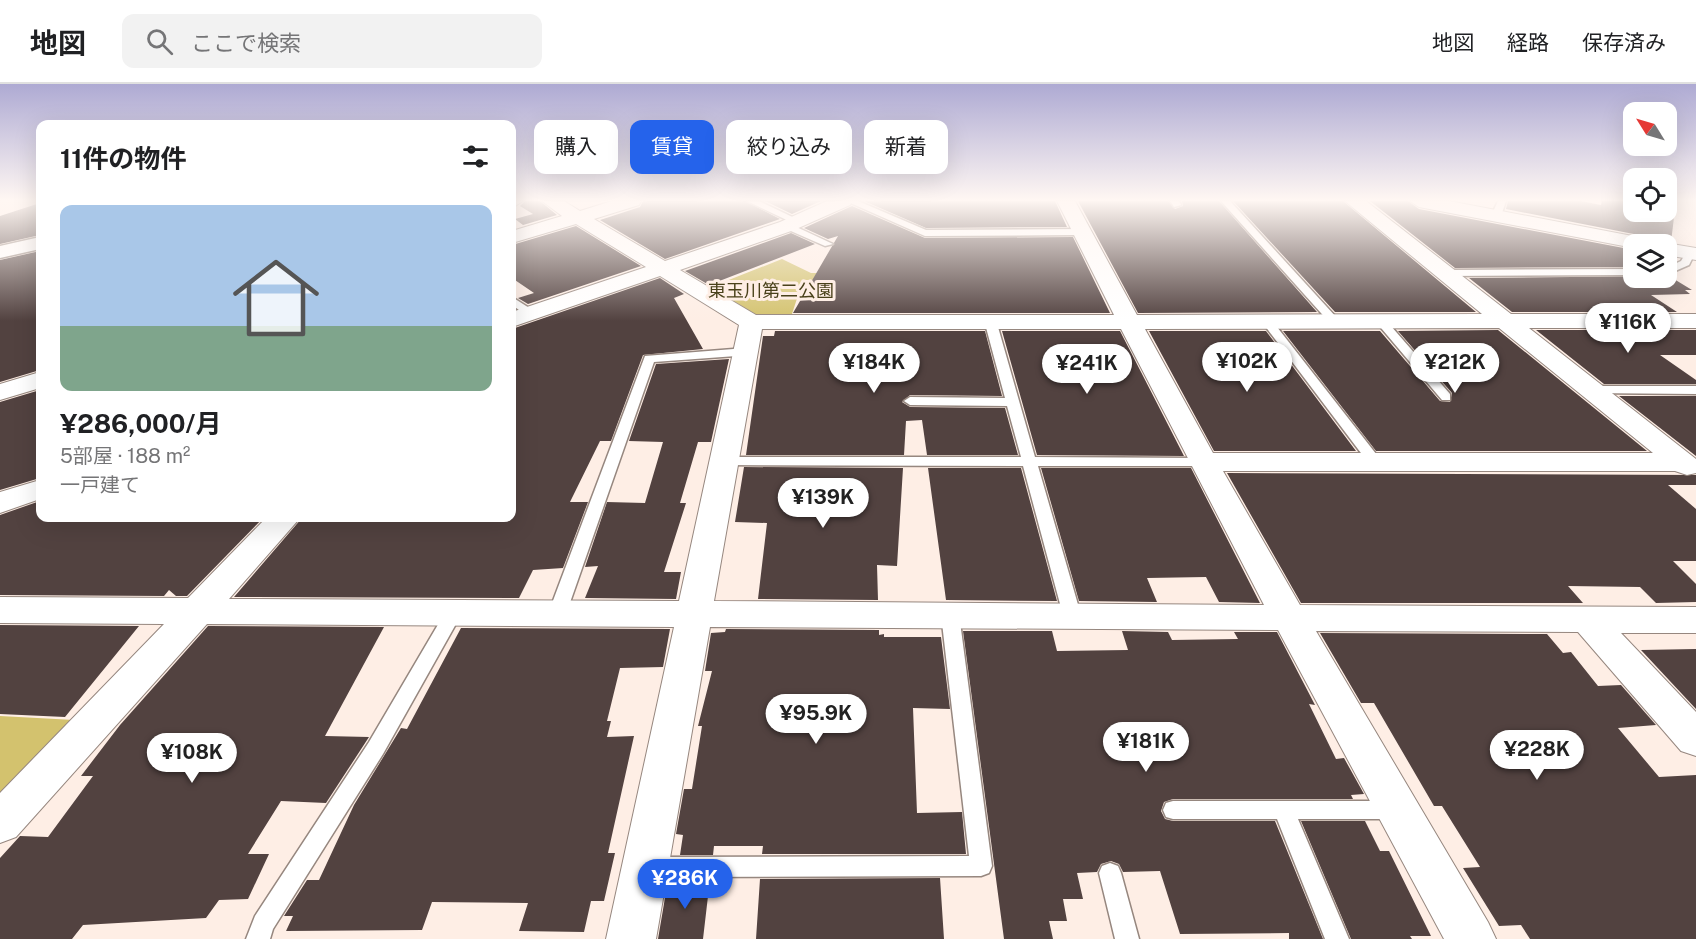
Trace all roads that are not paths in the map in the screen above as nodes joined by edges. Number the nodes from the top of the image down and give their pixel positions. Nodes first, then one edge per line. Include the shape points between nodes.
1 (618, 241) edge
2 (745, 241) edge
3 (823, 241) edge
4 (1086, 241) edge
5 (1261, 241) edge
6 (1404, 241) edge
7 (36, 244) edge
8 (828, 244) dead end
9 (1677, 251) edge
10 (0, 252) edge
11 (1693, 254) edge
12 (1677, 266) edge
13 (665, 269) junction
14 (1623, 272) edge
15 (1445, 273) junction
16 (520, 317) edge
17 (990, 320) junction
18 (1130, 320) junction
19 (1266, 320) junction
20 (1333, 320) junction
21 (1380, 320) junction
22 (1501, 320) junction
23 (1696, 321) edge
24 (749, 337) junction
25 (36, 381) edge
26 (1591, 390) junction
27 (1696, 390) edge
28 (0, 392) edge
29 (1446, 397) dead end
30 (910, 401) dead end
31 (1011, 402) junction
32 (723, 461) junction
33 (1028, 462) junction
34 (1203, 462) junction
35 (1375, 462) junction
36 (1689, 468) edge
37 (36, 490) edge
38 (0, 503) edge
39 (280, 522) edge
40 (0, 610) edge
41 (194, 612) junction
42 (557, 614) junction
43 (950, 614) junction
44 (452, 615) junction
45 (693, 615) junction
46 (1072, 615) junction
47 (1288, 616) junction
48 (1587, 619) junction
49 (1696, 620) edge
50 (1696, 739) edge
51 (1173, 810) dead end
52 (1284, 810) junction
53 (1396, 810) junction
54 (0, 823) edge
55 (644, 867) junction
56 (1110, 873) dead end
57 (258, 939) edge
58 (630, 939) edge
59 (1127, 939) edge
60 (1337, 939) edge
61 (1471, 939) edge

1 - 13 street
2 - 13 street
3 - 8 lane
4 - 18 street
5 - 20 lane
6 - 15 street
7 - 10 street
9 - 11 street
11 - 12 lane
13 - 16 street
13 - 24 street
14 - 15 lane
15 - 22 street
17 - 18 street
17 - 24 street
17 - 31 lane
18 - 19 street
18 - 34 street
19 - 20 street
19 - 35 lane
20 - 21 street
21 - 22 street
21 - 29 lane
22 - 23 street
22 - 26 street
24 - 32 street
24 - 42 lane via 648,359
25 - 28 street
26 - 27 lane
26 - 36 street
30 - 31 lane
31 - 33 lane
32 - 33 lane
32 - 45 street
33 - 34 lane
33 - 46 lane
34 - 35 street
34 - 47 street
35 - 36 street
37 - 38 street
39 - 41 street
40 - 41 street
41 - 44 street
41 - 54 street
42 - 44 street
42 - 45 street
43 - 45 street
43 - 46 street
43 - 55 lane via 981,866
44 - 57 lane via 376,748 262,924
45 - 55 street
46 - 47 street
47 - 48 street
47 - 53 street
48 - 49 street
48 - 50 street
51 - 52 lane
52 - 53 lane
52 - 60 lane
53 - 61 street
55 - 58 street
56 - 59 lane

